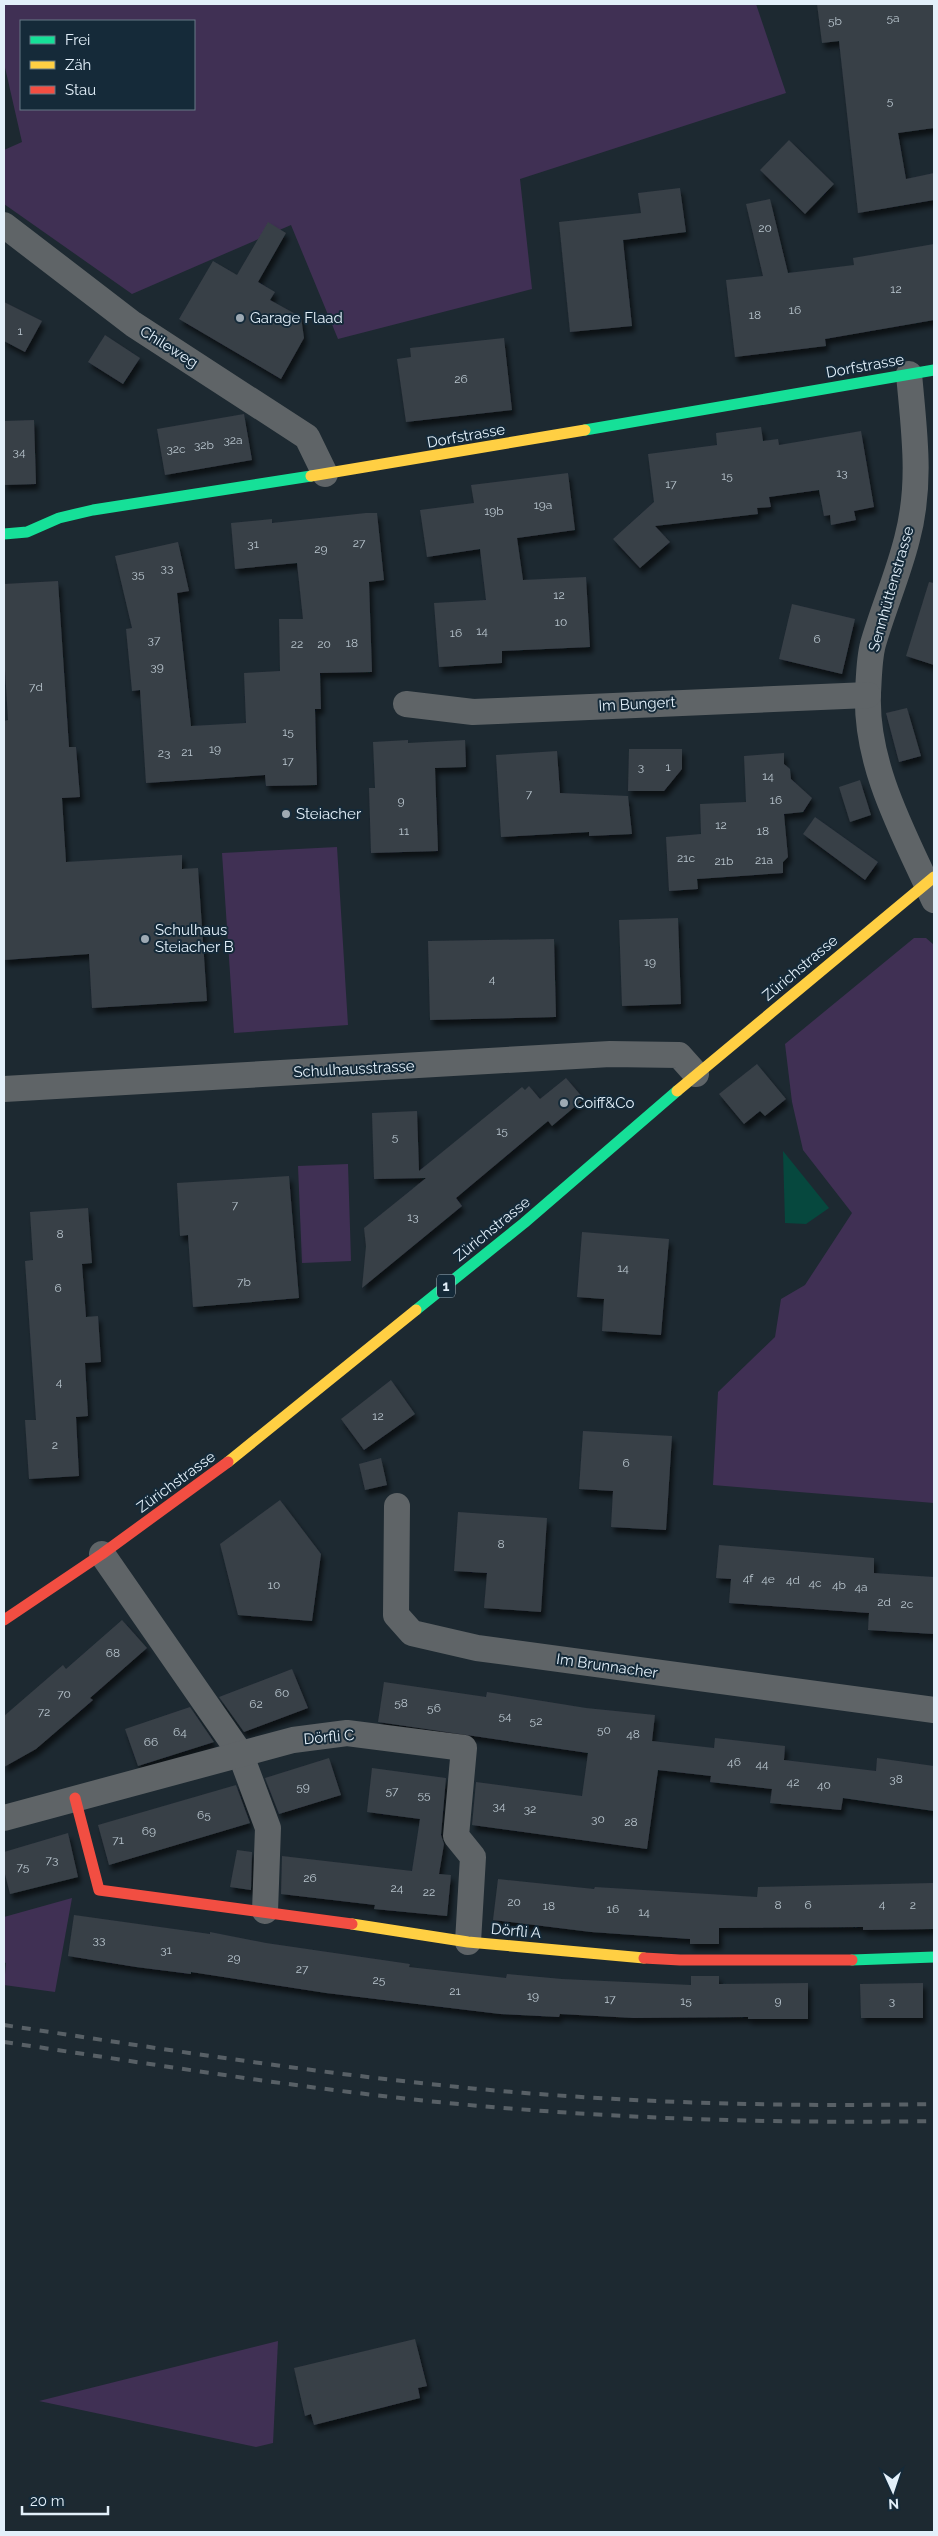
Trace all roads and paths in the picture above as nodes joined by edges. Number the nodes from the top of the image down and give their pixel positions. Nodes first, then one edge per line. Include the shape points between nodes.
1 (4, 226) edge
2 (934, 370) edge
3 (909, 374) junction
4 (325, 474) junction
5 (4, 534) edge
6 (868, 695) junction
7 (406, 704) dead end
8 (932, 887) edge
9 (696, 1074) junction
10 (4, 1089) edge
11 (397, 1506) dead end
12 (102, 1554) junction
13 (4, 1620) edge
14 (934, 1710) edge
15 (240, 1753) junction
16 (75, 1798) junction
17 (4, 1818) edge
18 (265, 1911) junction
19 (468, 1942) junction
20 (934, 1957) edge

1 - 4 street, Chileweg via 133,324 307,437
2 - 3 street, Dorfstrasse
3 - 4 street, Dorfstrasse
3 - 6 street, Sennhüttenstrasse via 917,476 908,538 873,646
4 - 5 street, Dorfstrasse via 93,510 59,518 27,532
6 - 7 street, Im Bungert via 473,712
6 - 8 street, Sennhüttenstrasse via 879,768 895,814
8 - 9 street, Zürichstrasse / 1
9 - 10 street, Schulhausstrasse via 679,1055 610,1054
9 - 12 street, Zürichstrasse / 1 via 524,1223 228,1462
11 - 14 street, Im Brunnacher via 396,1615 412,1633 478,1648
12 - 13 street, Zürichstrasse / 1
12 - 15 street
15 - 16 street, Dörfli C
15 - 18 street via 268,1828
15 - 19 street, Dörfli C via 293,1740 347,1733 464,1748 456,1836 473,1857
16 - 17 street, Dörfli C
16 - 18 street, Dörfli A via 99,1890
18 - 19 street, Dörfli A
19 - 20 street, Dörfli A via 680,1960

